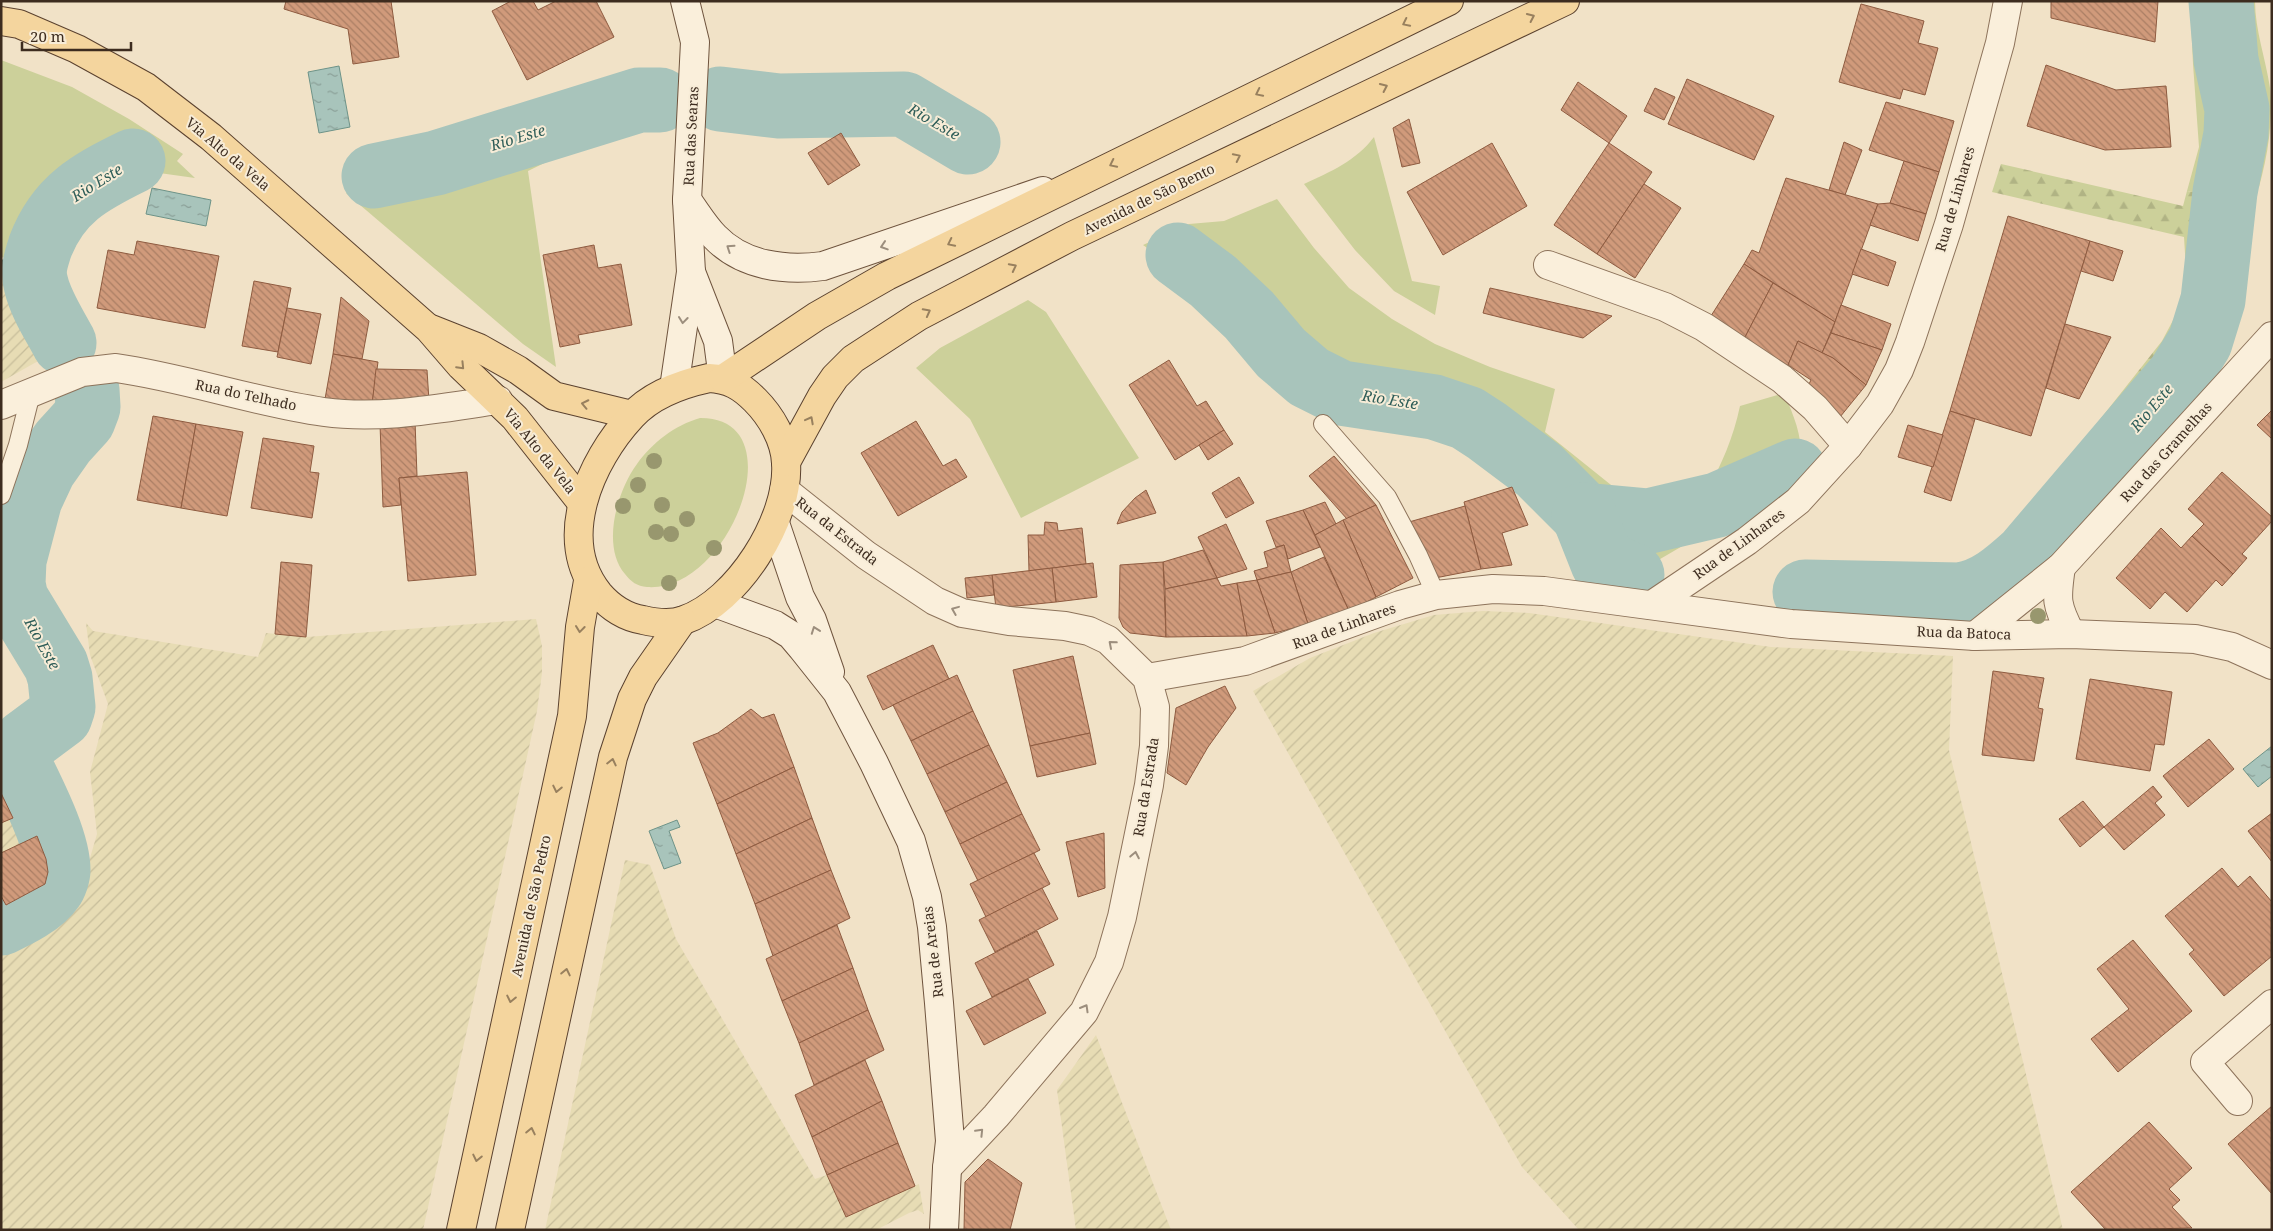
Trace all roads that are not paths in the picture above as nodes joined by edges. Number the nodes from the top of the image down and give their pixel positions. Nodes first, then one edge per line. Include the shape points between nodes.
1 (684, 1) edge
2 (1449, 1) edge
3 (1565, 1) edge
4 (2008, 1) edge
5 (1, 21) edge
6 (1080, 180) junction
7 (687, 200) junction
8 (1548, 265) dead end
9 (691, 272) junction
10 (430, 329) junction
11 (2272, 336) edge
12 (723, 379) junction
13 (674, 388) junction
14 (31, 393) junction
15 (554, 396) junction
16 (498, 400) junction
17 (1, 404) edge
18 (632, 415) junction
19 (1323, 424) dead end
20 (1848, 446) junction
21 (786, 462) junction
22 (784, 490) junction
23 (1, 495) edge
24 (582, 503) junction
25 (775, 523) junction
26 (2061, 567) junction
27 (588, 581) junction
28 (1436, 595) junction
29 (715, 603) junction
30 (1652, 605) junction
31 (682, 621) junction
32 (2071, 634) junction
33 (1975, 636) junction
34 (2272, 665) edge
35 (1147, 678) junction
36 (837, 692) junction
37 (2272, 1004) edge
38 (2238, 1101) dead end
39 (947, 1168) junction
40 (461, 1230) edge
41 (510, 1230) edge
42 (944, 1230) edge

1 - 7 street, Rua das Searas via 695,42
2 -> 6 main road
21 -> 3 main road, Avenida de São Bento via 835,377 853,359 918,316 1072,236
4 - 20 street, Rua de Linhares via 2000,43 1949,224 1910,342 1880,404
5 - 10 main road, Via Alto da Vela via 19,24 77,49 146,87 211,137
6 -> 7 street via 823,266 802,269 778,268 739,254 717,238
6 -> 12 main road via 887,276 817,316
7 - 9 street, Rua das Searas
8 - 20 street via 1665,307 1704,327 1782,378 1815,408
9 - 12 street, Rua das Searas via 718,341
9 -> 13 street, Rua das Searas
10 - 15 main road, Via Alto da Vela via 479,348
10 -> 16 main road, Via Alto da Vela via 461,366
11 - 26 street, Rua das Gramelhas
12 - 13 main road, Avenida de São Pedro via 700,380
12 - 21 main road, Avenida de São Pedro via 748,394 766,412 777,430
13 - 18 main road, Avenida de São Pedro
14 - 16 street, Rua do Telhado via 82,372 116,368 324,412 372,414
14 - 17 street, Rua do Telhado
14 - 23 lane
15 - 16 main road, Via Alto da Vela
18 -> 15 main road, Via Alto da Vela
16 - 24 main road, Via Alto da Vela
18 - 24 main road, Avenida de São Pedro via 591,478
19 - 28 lane via 1387,497
20 - 30 street, Rua de Linhares via 1798,501 1747,541
21 - 22 main road, Avenida de São Pedro
22 - 25 main road, Avenida de São Pedro
35 -> 22 street, Rua da Estrada via 1108,640 1089,631 962,613 935,601 866,554
24 - 27 main road, Avenida de São Pedro via 578,528 582,567
25 - 29 main road, Avenida de São Pedro via 754,560
36 -> 25 street, Rua de Areias
26 - 32 street via 2058,609
26 - 33 street, Rua das Gramelhas
27 - 31 main road, Avenida de São Pedro via 606,603 624,615 661,623
27 -> 40 main road, Avenida de São Pedro via 570,726
28 - 30 street, Rua de Linhares via 1493,589 1544,590
28 - 35 street, Rua de Linhares via 1246,661
29 - 31 main road, Avenida de São Pedro
29 - 36 street, Rua de Areias via 775,625 791,635
30 - 33 street, Rua da Batoca via 1791,624
41 -> 31 main road, Avenida de São Pedro via 613,757 632,698
32 - 33 street, Rua da Batoca
32 - 34 street, Rua da Batoca via 2195,639 2232,647
39 -> 35 street, Rua da Estrada via 996,1116 1084,1012 1109,962 1122,917 1149,786 1155,708
36 - 39 street, Rua de Areias via 911,840 927,897 950,1141
37 - 38 street via 2205,1062
39 - 42 street, Rua de Areias

